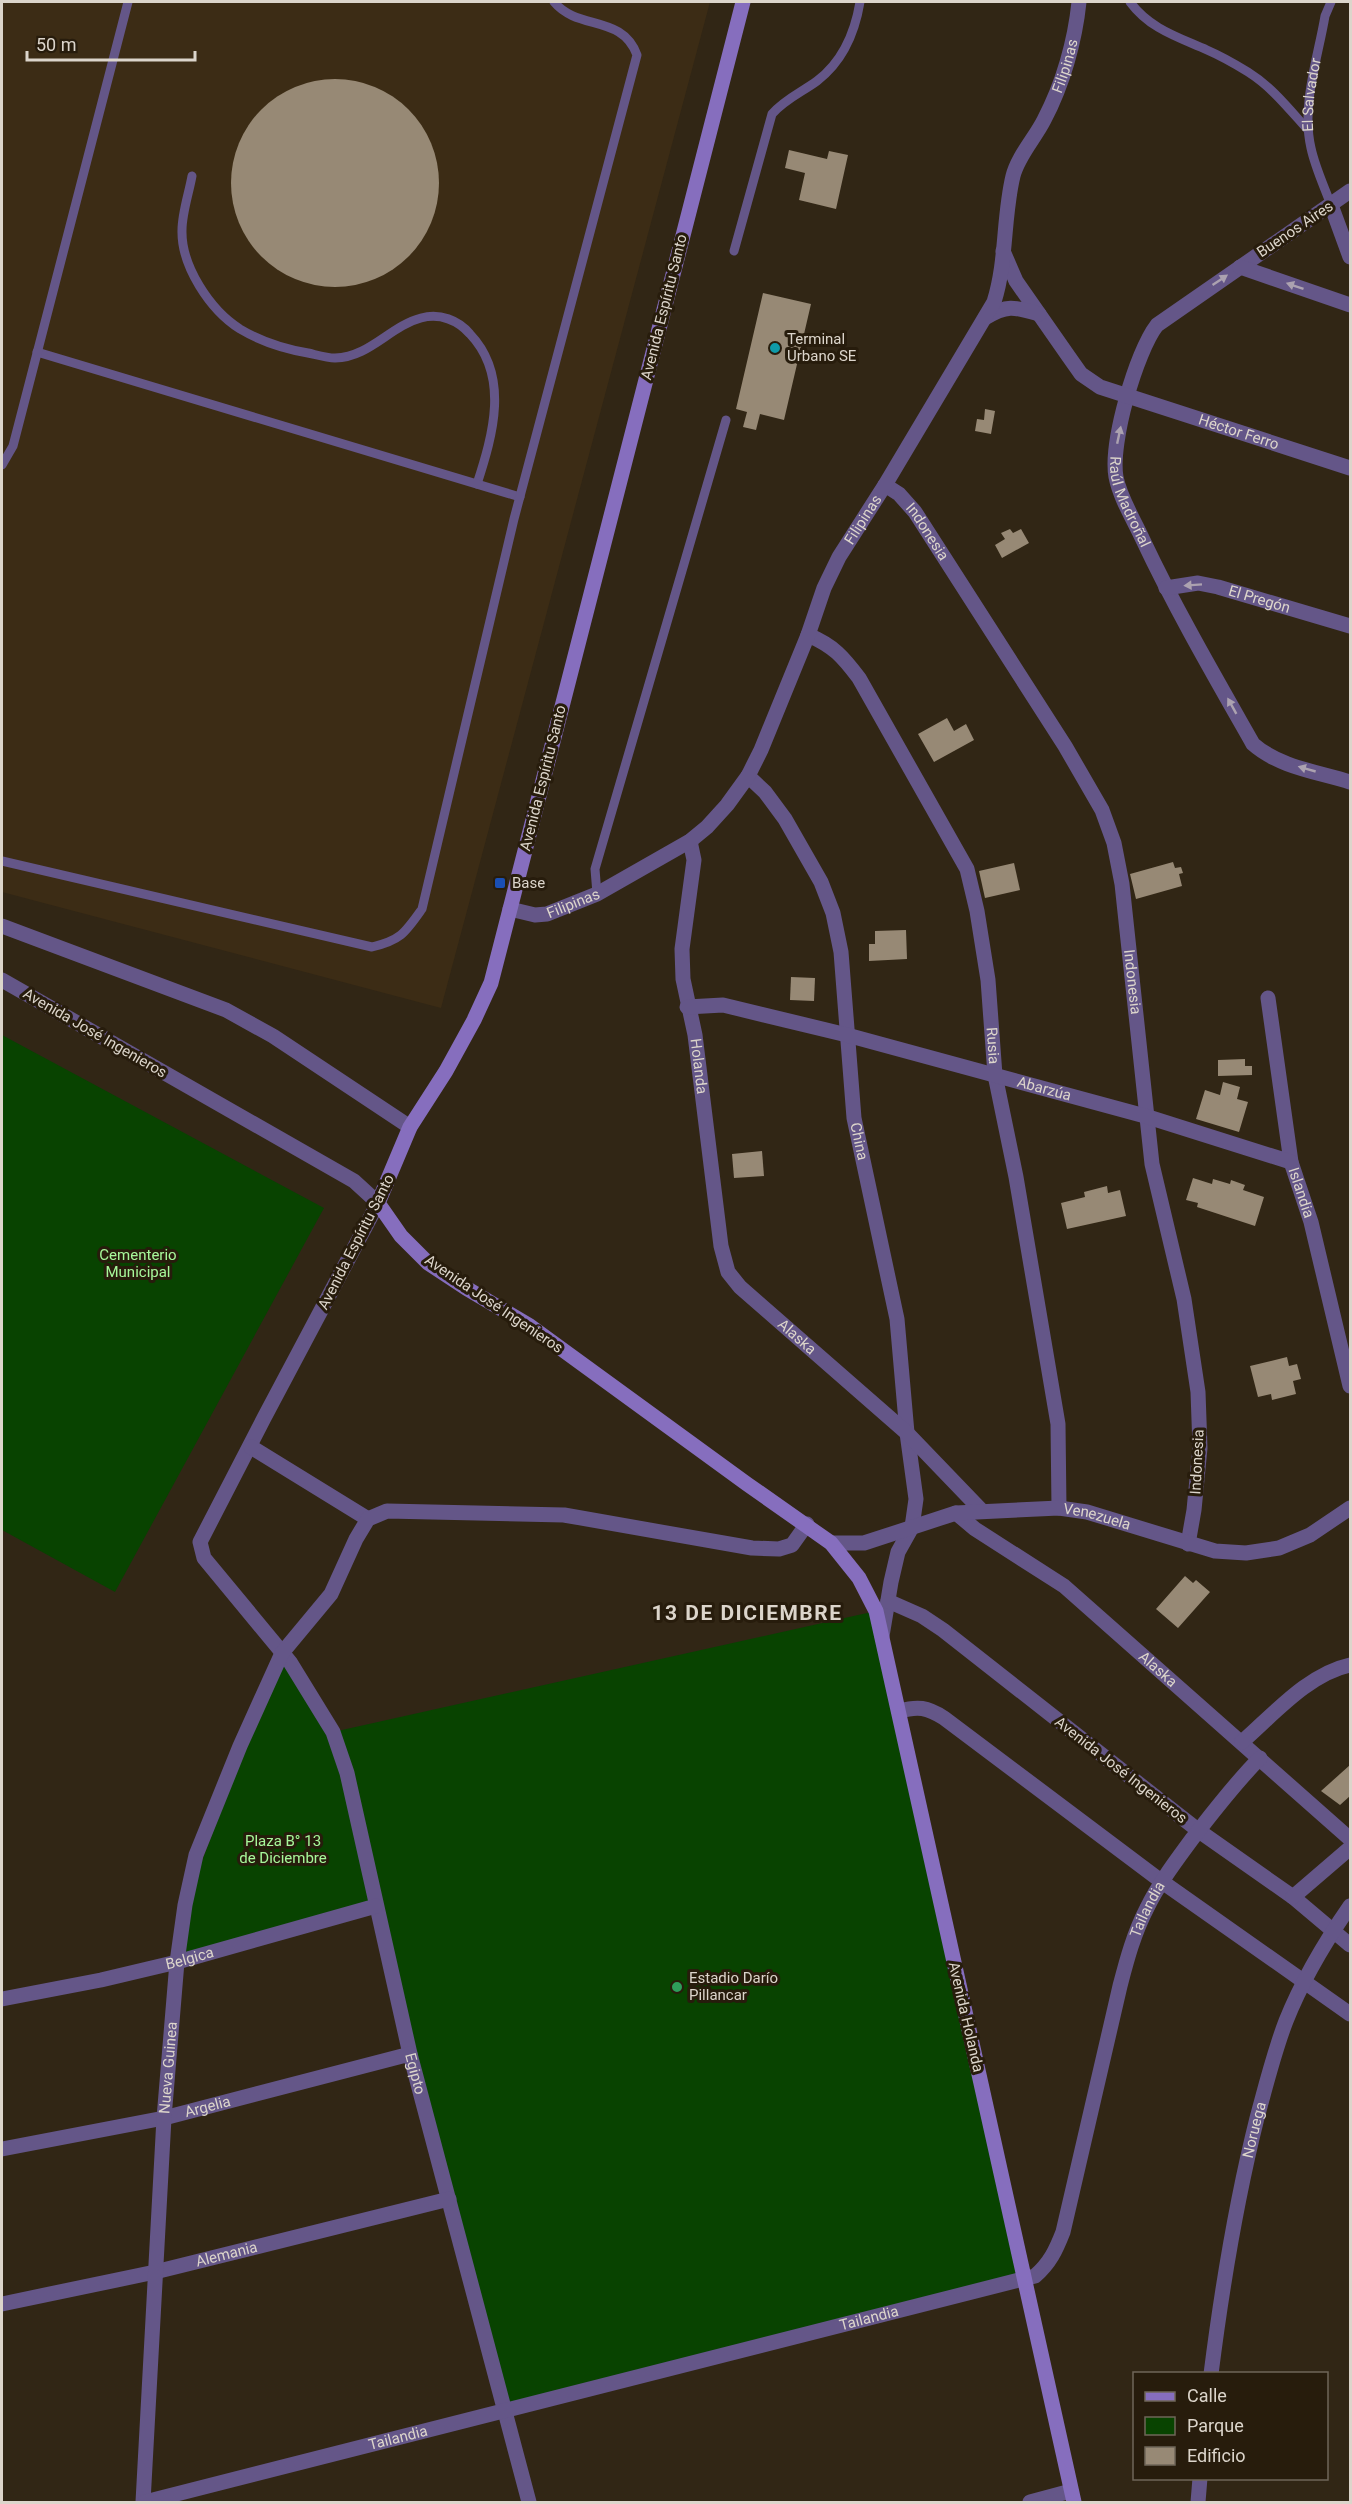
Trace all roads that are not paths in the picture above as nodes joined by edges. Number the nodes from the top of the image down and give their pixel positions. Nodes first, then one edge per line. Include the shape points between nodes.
1 (128, 2) edge
2 (555, 2) edge
3 (743, 2) edge
4 (860, 2) edge
5 (1079, 2) edge
6 (1130, 2) edge
7 (1331, 2) edge
8 (1308, 130) junction
9 (192, 176) dead end
10 (1350, 191) edge
11 (1331, 205) junction
12 (1003, 250) junction
13 (734, 251) dead end
14 (1350, 257) edge
15 (1240, 267) junction
16 (1350, 305) edge
17 (1039, 314) junction
18 (983, 320) junction
19 (37, 352) junction
20 (1127, 396) junction
21 (726, 420) dead end
22 (2, 465) edge
23 (1350, 468) edge
24 (477, 484) junction
25 (885, 485) junction
26 (520, 497) junction
27 (1166, 588) junction
28 (1350, 626) edge
29 (808, 635) junction
30 (748, 776) junction
31 (1350, 782) edge
32 (690, 841) junction
33 (2, 861) edge
34 (597, 894) junction
35 (510, 909) junction
36 (2, 926) edge
37 (2, 980) edge
38 (1268, 998) dead end
39 (687, 1007) junction
40 (847, 1035) junction
41 (995, 1075) junction
42 (1145, 1116) junction
43 (410, 1127) junction
44 (1291, 1162) junction
45 (378, 1203) junction
46 (740, 1287) joint
47 (1350, 1386) edge
48 (907, 1432) junction
49 (251, 1447) junction
50 (1059, 1508) junction
51 (1350, 1508) edge
52 (982, 1511) junction
53 (956, 1513) junction
54 (368, 1519) junction
55 (807, 1524) junction
56 (912, 1527) junction
57 (831, 1543) junction
58 (1188, 1544) junction
59 (888, 1601) junction
60 (882, 1639) junction
61 (282, 1653) junction
62 (1350, 1665) edge
63 (899, 1711) junction
64 (1242, 1742) junction
65 (1260, 1758) junction
66 (1199, 1831) junction
67 (1350, 1839) edge
68 (1350, 1848) edge
69 (1161, 1881) junction
70 (1293, 1897) junction
71 (376, 1906) junction
72 (1350, 1906) edge
73 (1333, 1931) junction
74 (1350, 1945) edge
75 (177, 1962) junction
76 (1304, 1981) junction
77 (2, 1999) edge
78 (1350, 2014) edge
79 (410, 2054) junction
80 (164, 2118) junction
81 (2, 2149) edge
82 (449, 2199) junction
83 (155, 2272) junction
84 (1025, 2280) junction
85 (2, 2304) edge
86 (1211, 2372) edge
87 (506, 2412) junction
88 (1200, 2480) edge
89 (1073, 2497) edge
90 (144, 2502) edge
91 (529, 2502) edge
92 (1030, 2502) edge
93 (1198, 2502) edge

1 - 19 lane
2 - 26 lane via 564,12 624,34 637,55
3 - 35 street, Avenida Espíritu Santo
4 - 13 lane via 847,45 836,63 772,114
5 - 12 street, Filipinas via 1071,49 1045,119 1013,173
6 - 8 lane via 1149,22 1174,38 1209,50 1269,87
7 - 8 lane, El Salvador via 1308,106
8 - 11 lane, El Salvador
9 - 24 lane via 182,231 189,269 204,293 239,328 271,343 334,358 371,348 422,318 447,318 468,331 488,360 495,387 494,420
10 - 11 street, Buenos Aires
11 - 14 street, El Salvador
11 - 15 street, Buenos Aires
12 - 17 street, Héctor Ferro via 1016,281
12 - 18 street, Filipinas via 1000,284
16 -> 15 street
20 -> 15 street, Raúl Madroñal via 1147,338 1157,325
17 - 18 street via 1001,308
17 - 20 street, Héctor Ferro via 1081,374 1100,387
18 - 25 street, Filipinas
19 - 22 lane via 13,446
19 - 24 lane
20 - 23 street, Héctor Ferro
27 -> 20 street, Raúl Madroñal via 1116,477 1114,456
21 - 34 lane via 595,869
24 - 26 lane
25 - 29 street, Filipinas via 838,557
25 - 42 street, Indonesia via 915,512 1102,810 1122,884
26 - 33 lane via 422,909 407,930 392,942 372,947 346,943
28 -> 27 street, El Pregón via 1218,587 1198,583
31 -> 27 street, Raúl Madroñal via 1282,762 1253,744
29 - 30 street, Filipinas
29 - 41 street, Rusia via 827,643 859,678 967,870 988,980
30 - 32 street, Filipinas via 707,827
30 - 40 street, China via 785,819 821,882 833,913 841,952
32 - 34 street, Filipinas
32 - 39 street, Holanda via 693,876 682,949
34 - 35 street, Filipinas via 547,914
35 - 43 street, Avenida Espíritu Santo via 491,983 446,1071
36 - 43 street via 226,1010 273,1036
37 - 45 street, Avenida José Ingenieros via 354,1181
38 - 44 street, Islandia
39 - 40 street, Abarzúa via 723,1005
39 - 46 street, Holanda via 695,1035 722,1246 728,1272
40 - 41 street, Abarzúa
40 - 48 street, China via 854,1118 897,1319
41 - 42 street, Abarzúa
41 - 50 street, Rusia via 1058,1424
42 - 44 street, Abarzúa
42 - 58 street, Indonesia via 1152,1164 1184,1299 1197,1392 1200,1448
43 - 45 street, Avenida Espíritu Santo
44 - 47 street, Islandia via 1311,1222
45 - 49 street, Avenida Espíritu Santo
45 - 55 street, Avenida José Ingenieros via 401,1236 428,1263 530,1326
46 - 48 street, Alaska
48 - 52 street, Alaska
48 - 56 street, China via 916,1499
49 - 54 street
49 - 61 street, Avenida Espíritu Santo via 200,1542 204,1558
50 - 52 street, Venezuela
50 - 58 street, Venezuela via 1087,1512
51 - 58 street, Venezuela via 1310,1535 1279,1548 1215,1551
52 - 53 street, Venezuela
53 - 56 street, Venezuela
53 - 64 street, Alaska via 1064,1586
54 - 55 street via 387,1511 564,1515 752,1548 779,1549 792,1545
54 - 61 street, Nueva Guinea via 331,1594
55 - 57 street, Avenida José Ingenieros
56 - 57 street, Venezuela via 864,1543
56 - 59 street via 898,1552
57 - 60 street, Avenida Holanda via 859,1578 876,1611
59 - 60 street
59 - 66 street, Avenida José Ingenieros via 943,1630
60 - 63 street, Avenida Holanda
61 - 71 street, Egipto via 333,1732 347,1773
61 - 75 street, Nueva Guinea via 195,1855
62 - 64 street via 1314,1681
63 - 69 street via 917,1706 944,1718
63 - 84 street, Avenida Holanda
64 - 65 street, Alaska
65 - 66 street, Tailandia via 1236,1782
65 - 67 street, Alaska
66 - 69 street, Tailandia
66 - 70 street, Avenida José Ingenieros
68 - 70 street
69 - 76 street
69 - 84 street, Tailandia via 1130,1947 1063,2232 1047,2265
70 - 73 street, Avenida José Ingenieros
71 - 75 street, Belgica
71 - 79 street, Egipto
72 - 73 street, Noruega
73 - 74 street, Avenida José Ingenieros
73 - 76 street, Noruega
75 - 77 street, Belgica
75 - 80 street, Nueva Guinea
76 - 78 street
76 - 86 street, Noruega via 1282,2032 1250,2148 1233,2223
79 - 80 street, Argelia
79 - 82 street, Egipto
80 - 81 street, Argelia
80 - 83 street, Nueva Guinea
82 - 83 street, Alemania
82 - 87 street, Egipto
83 - 85 street, Alemania
83 - 90 street, Nueva Guinea
84 - 87 street, Tailandia
84 - 89 street, Avenida Holanda
87 - 90 street, Tailandia
87 - 91 street, Egipto
88 - 93 street
89 - 92 street

